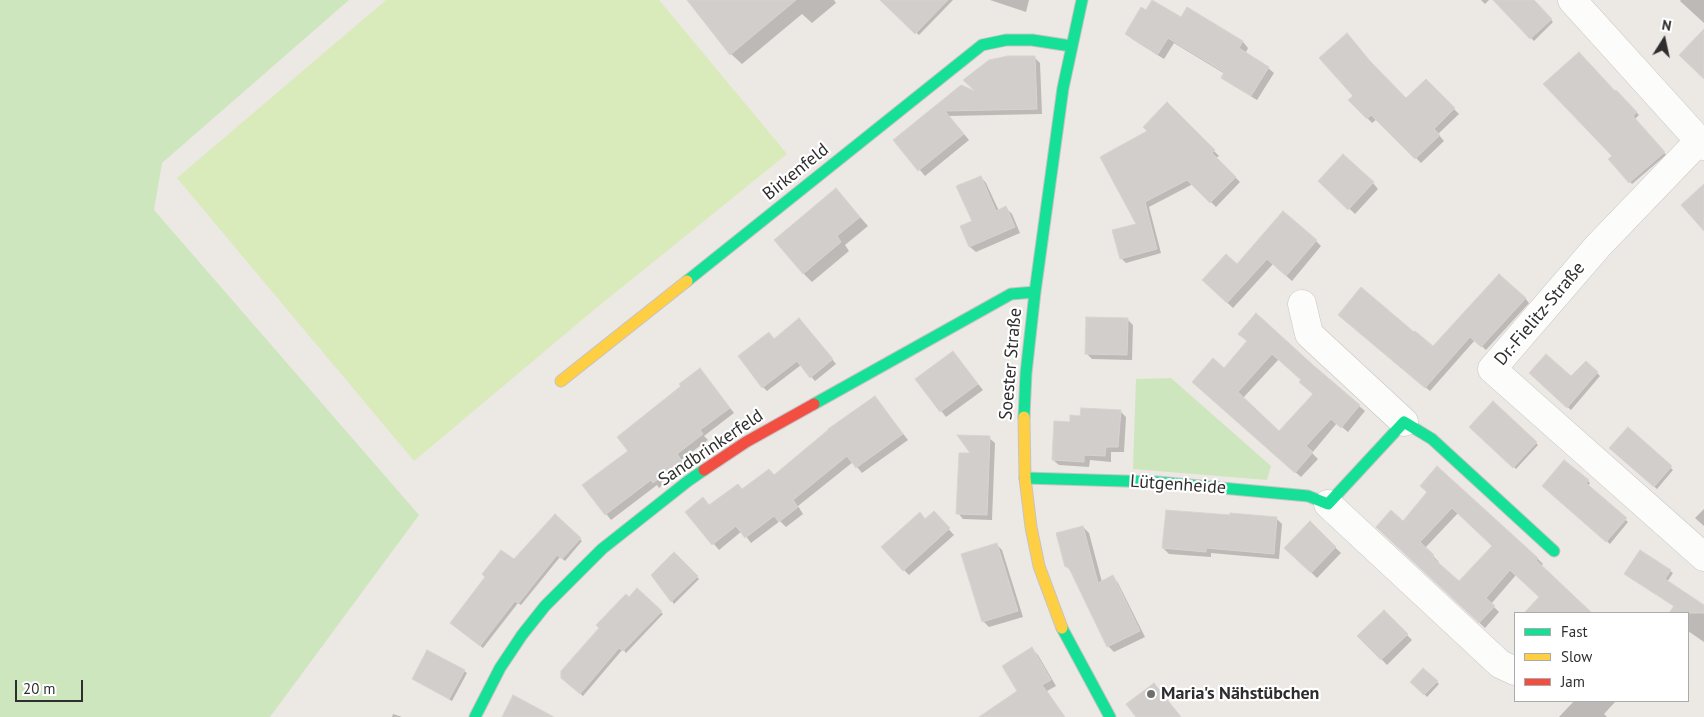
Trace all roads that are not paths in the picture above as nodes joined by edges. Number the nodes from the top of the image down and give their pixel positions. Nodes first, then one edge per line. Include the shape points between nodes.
1 (1082, 0) edge
2 (1572, 0) edge
3 (1071, 46) junction
4 (1702, 144) edge
5 (1035, 292) junction
6 (1302, 304) dead end
7 (561, 382) dead end
8 (1404, 422) junction
9 (1025, 478) junction
10 (1328, 504) junction
11 (1554, 551) dead end
12 (1704, 557) edge
13 (1514, 671) edge
14 (475, 717) edge
15 (1110, 717) edge

1 - 3 street, Soester Straße
2 - 4 street
3 - 5 street, Soester Straße
3 - 7 street, Birkenfeld via 1032,40 1006,40 982,45
4 - 12 street, Dr.-Fielitz-Straße via 1598,246 1492,370
5 - 9 street, Soester Straße via 1024,409
5 - 14 street, Sandbrinkerfeld via 1011,294 992,304 746,442 688,481 602,549 545,606 500,668
6 - 8 street via 1309,334
8 - 10 street
8 - 11 street via 1432,439
9 - 10 street, Lütgenheide via 1176,484 1308,496
9 - 15 street, Soester Straße via 1039,566 1060,626
10 - 13 street, Lütgenheide via 1500,664

